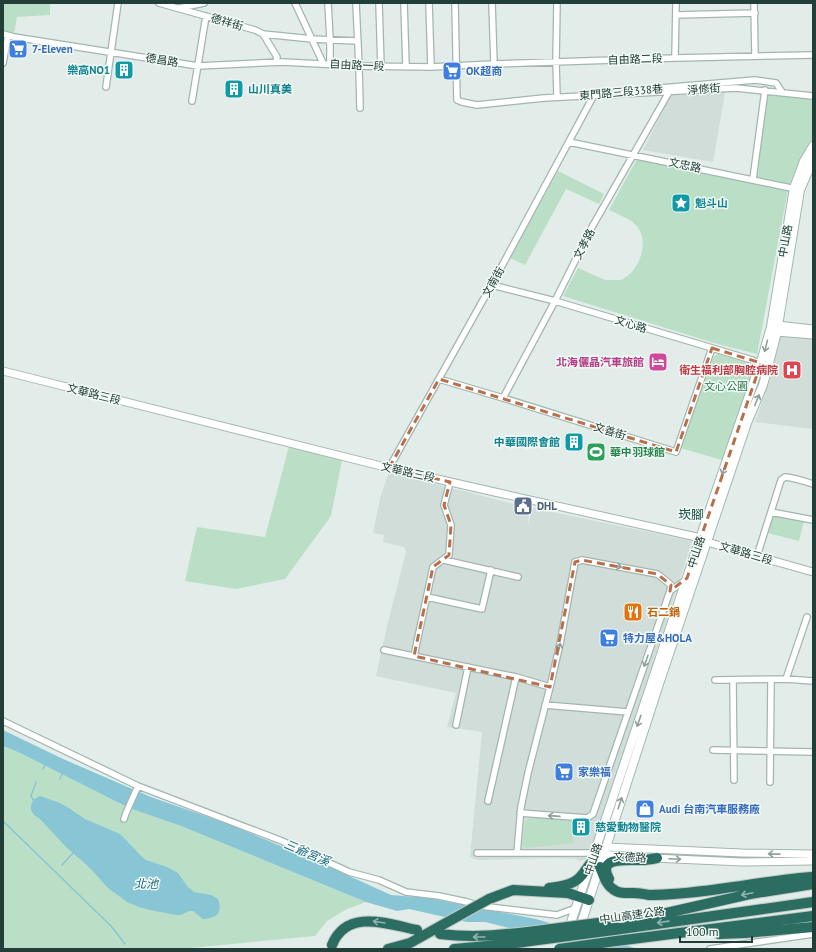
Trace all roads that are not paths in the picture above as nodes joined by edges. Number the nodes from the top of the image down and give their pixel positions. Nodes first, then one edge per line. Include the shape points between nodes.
1 (118, 3) edge
2 (159, 3) edge
3 (204, 3) edge
4 (295, 3) edge
5 (328, 3) edge
6 (356, 3) edge
7 (379, 3) edge
8 (404, 3) edge
9 (429, 3) edge
10 (455, 3) edge
11 (492, 3) edge
12 (557, 3) edge
13 (676, 3) edge
14 (754, 3) edge
15 (178, 8) junction
16 (755, 13) junction
17 (676, 15) junction
18 (206, 16) junction
19 (263, 34) junction
20 (5, 35) edge
21 (312, 39) junction
22 (330, 39) junction
23 (358, 41) junction
24 (111, 52) junction
25 (813, 55) edge
26 (755, 56) junction
27 (675, 58) junction
28 (276, 62) junction
29 (556, 62) junction
30 (3, 63) edge
31 (327, 64) junction
32 (494, 64) junction
33 (456, 65) junction
34 (198, 66) junction
35 (359, 66) junction
36 (381, 67) junction
37 (406, 67) junction
38 (431, 67) junction
39 (106, 87) dead end
40 (765, 90) junction
41 (669, 92) junction
42 (782, 92) junction
43 (594, 95) junction
44 (813, 96) edge
45 (557, 97) junction
46 (192, 101) dead end
47 (360, 108) dead end
48 (569, 142) junction
49 (813, 146) edge
50 (634, 155) junction
51 (813, 160) edge
52 (753, 179) junction
53 (797, 189) junction
54 (492, 285) junction
55 (555, 301) junction
56 (775, 328) junction
57 (810, 332) edge
58 (712, 348) junction
59 (764, 365) junction
60 (3, 371) edge
61 (438, 380) junction
62 (503, 398) junction
63 (389, 468) junction
64 (450, 482) junction
65 (813, 484) edge
66 (771, 512) junction
67 (813, 520) edge
68 (704, 540) junction
69 (757, 556) junction
70 (444, 560) junction
71 (491, 570) junction
72 (813, 572) edge
73 (518, 577) dead end
74 (687, 578) junction
75 (670, 591) junction
76 (427, 597) junction
77 (807, 617) dead end
78 (384, 650) dead end
79 (414, 656) junction
80 (468, 667) junction
81 (516, 677) junction
82 (786, 679) junction
83 (715, 680) dead end
84 (734, 680) junction
85 (771, 680) junction
86 (813, 681) edge
87 (550, 687) junction
88 (545, 705) junction
89 (628, 712) junction
90 (3, 721) edge
91 (456, 725) dead end
92 (713, 750) dead end
93 (733, 751) junction
94 (771, 751) junction
95 (813, 752) edge
96 (734, 780) dead end
97 (770, 782) dead end
98 (137, 788) junction
99 (488, 801) dead end
100 (520, 813) junction
101 (124, 819) dead end
102 (604, 851) junction
103 (477, 853) dead end
104 (517, 853) junction
105 (594, 853) junction
106 (813, 854) edge
107 (657, 858) junction
108 (813, 861) edge
109 (595, 865) junction
110 (813, 877) edge
111 (813, 884) edge
112 (513, 890) junction
113 (632, 893) junction
114 (584, 898) junction
115 (813, 902) edge
116 (576, 908) junction
117 (813, 916) edge
118 (614, 925) junction
119 (813, 927) edge
120 (417, 930) dead end
121 (440, 934) dead end
122 (813, 934) edge
123 (653, 936) junction
124 (508, 940) junction
125 (332, 945) dead end
126 (388, 949) edge
127 (454, 949) edge
128 (559, 949) edge
129 (562, 949) edge
130 (573, 949) edge
131 (710, 949) edge

1 - 24 street
2 - 15 street, 德祥街
3 - 15 street
4 - 21 street, 自由路一段
5 - 22 street
6 - 23 street
7 - 36 street
8 - 37 street
9 - 38 street
10 - 33 street
11 - 32 street
12 - 29 street
13 - 17 street
14 - 16 street
15 - 18 street, 德祥街
16 - 17 street
16 - 26 street
17 - 27 street
18 - 19 street, 德祥街
18 - 34 street
19 - 21 street, 德祥街
19 - 28 street via 277,57
20 - 24 street, 德昌路
20 - 30 street
21 - 22 street, 德祥街
21 - 31 street, 自由路一段
22 - 23 street, 德祥街
22 - 31 street
23 - 35 street
24 - 34 street, 德昌路
24 - 39 street
25 - 26 street, 自由路二段
26 - 27 street, 自由路二段
27 - 29 street, 自由路二段
28 - 31 street, 德昌路
28 - 34 street, 德昌路
29 - 32 street, 自由路二段
29 - 45 street
31 - 35 street, 自由路一段
32 - 33 street, 自由路二段
33 - 38 street, 自由路一段
33 - 45 street, 東門路三段338巷 via 457,100 462,102 477,104
34 - 46 street
35 - 36 street, 自由路一段
35 - 47 street
36 - 37 street, 自由路一段
37 - 38 street, 自由路一段
40 - 41 street, 淨修街 via 711,88
40 - 42 street, 淨修街
40 - 52 street
41 - 43 street, 淨修街
41 - 50 street, 文孝路
42 - 43 street, 東門路三段338巷 via 776,83 755,80
42 - 44 street, 淨修街
43 - 45 street, 東門路三段338巷
43 - 48 street, 文南街
48 - 50 street, 文忠路
48 - 54 street, 文南街
49 - 53 main road, 中山路 via 804,162
50 - 52 street, 文忠路
50 - 55 street, 文孝路 via 592,227
51 - 53 main road, 中山路
52 - 53 street, 文忠路
53 - 56 main road, 中山路
54 - 55 street, 文心路
54 - 61 street, 文南街
55 - 58 street, 文心路
55 - 62 street, 文孝路
56 - 57 street
56 - 59 main road, 中山路
58 - 59 street, 文心路
58 - 62 street, 文善街 via 676,452
59 - 68 main road, 中山路 via 763,385
60 - 63 street, 文華路三段
61 - 62 street, 文善街
61 - 63 street, 文南街
63 - 64 street, 文華路三段
64 - 68 street, 文華路三段
64 - 70 street via 444,505 451,525 450,547 449,555
65 - 66 street via 785,477 781,480
66 - 67 street
66 - 69 street
68 - 69 street, 文華路三段
68 - 74 main road, 中山路
102 -> 68 main road, 中山路
69 - 72 street, 文華路三段
70 - 71 street
70 - 76 street via 433,567
71 - 73 street
71 - 76 street via 482,609
74 - 75 street
74 -> 105 main road, 中山路
87 -> 75 street via 575,562 582,560 657,574 671,584
75 -> 89 street
76 - 79 street
77 - 82 street
78 - 79 street
79 - 80 street
80 - 81 street
80 - 91 street
81 - 87 street
81 - 99 street
82 - 85 street
82 - 86 street
83 - 84 street
84 - 85 street
84 - 93 street
85 - 94 street
87 - 88 street
88 - 89 street
88 - 100 street
89 -> 100 street via 593,814 587,818
90 - 98 street
92 - 93 street
93 - 94 street
93 - 96 street
94 - 95 street
94 - 97 street
98 - 101 street
98 - 116 street via 406,892 440,896 481,906 556,915
100 - 104 street
102 - 105 street, 文德路
106 -> 102 street, 文德路
102 - 107 street, 文德路
102 - 109 main road, 中山路
103 - 104 street
104 - 105 street
105 - 109 main road, 中山路
107 -> 108 street, 文德路 via 742,862
107 - 113 highway via 615,861 607,866 606,872 611,883 618,889
109 - 112 highway via 589,865 579,879 570,883 552,888
109 - 113 highway via 610,887 620,893
109 - 114 main road, 中山路
110 - 113 highway via 690,892 650,895
111 -> 118 highway via 750,894
112 - 114 highway via 568,893
112 - 126 highway, bridge via 489,899 410,943
114 - 116 main road, 中山路
114 - 130 main road, 中山路, bridge via 584,916
115 -> 118 highway, 中山高速公路
116 - 129 main road, 中山路, bridge
117 - 123 highway
118 - 124 highway, 中山高速公路, bridge
119 - 123 highway via 745,933
120 -> 125 highway via 361,921 342,930
124 -> 121 highway
122 - 131 street
123 - 128 highway, bridge
124 - 127 highway, 中山高速公路

